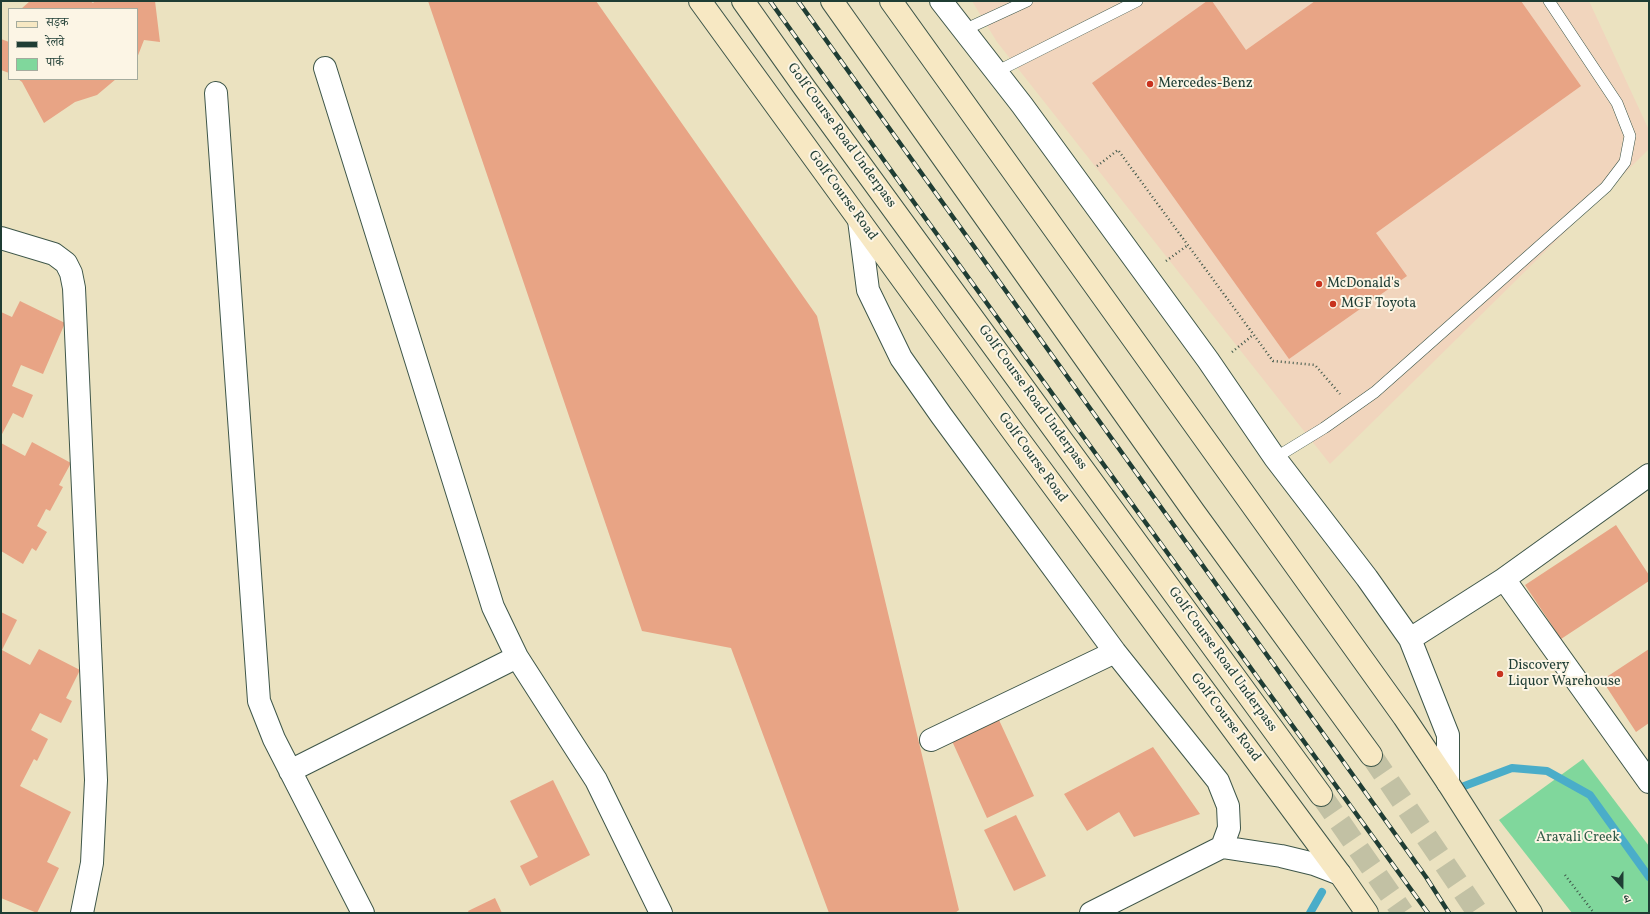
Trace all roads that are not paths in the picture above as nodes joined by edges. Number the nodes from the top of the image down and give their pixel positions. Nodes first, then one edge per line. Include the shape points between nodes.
1 (700, 1) edge
2 (743, 1) edge
3 (832, 1) edge
4 (891, 1) edge
5 (941, 1) edge
6 (1027, 1) edge
7 (1137, 1) edge
8 (1550, 1) edge
9 (964, 30) junction
10 (325, 68) dead end
11 (996, 72) junction
12 (216, 93) dead end
13 (859, 220) junction
14 (1, 238) edge
15 (1275, 458) junction
16 (1649, 475) edge
17 (1504, 579) junction
18 (1410, 639) junction
19 (1115, 652) junction
20 (517, 658) junction
21 (931, 740) dead end
22 (1371, 755) tunnel mouth
23 (290, 771) junction
24 (1649, 782) edge
25 (1448, 783) junction
26 (1321, 795) tunnel mouth
27 (1222, 847) junction
28 (1340, 874) junction
29 (82, 913) edge
30 (363, 913) edge
31 (661, 913) edge
32 (1091, 913) edge
33 (1367, 913) edge
34 (1531, 913) edge

1 - 13 street, Golf Course Road
2 - 26 street, Golf Course Road Underpass
3 - 22 street via 1194,512
4 - 25 street via 1404,717
5 - 9 street
6 - 9 lane
7 - 11 lane
8 - 15 lane via 1617,103 1630,136 1626,162 1606,187 1375,392
9 - 11 street
10 - 20 street via 493,607
11 - 15 street via 1208,360
12 - 23 street via 259,701
13 - 19 street via 868,290 901,358
13 - 28 street, Golf Course Road
14 - 29 street via 54,254 66,264 74,288 96,780 92,864
15 - 18 street via 1367,578
16 - 17 street
17 - 18 street
17 - 24 street
18 - 25 street via 1448,735
19 - 21 street
19 - 27 street via 1218,781 1228,806 1229,828
20 - 23 street
20 - 31 street via 596,780
23 - 30 street
25 - 34 street
27 - 28 street via 1281,856
27 - 32 street
28 - 33 street, Golf Course Road

